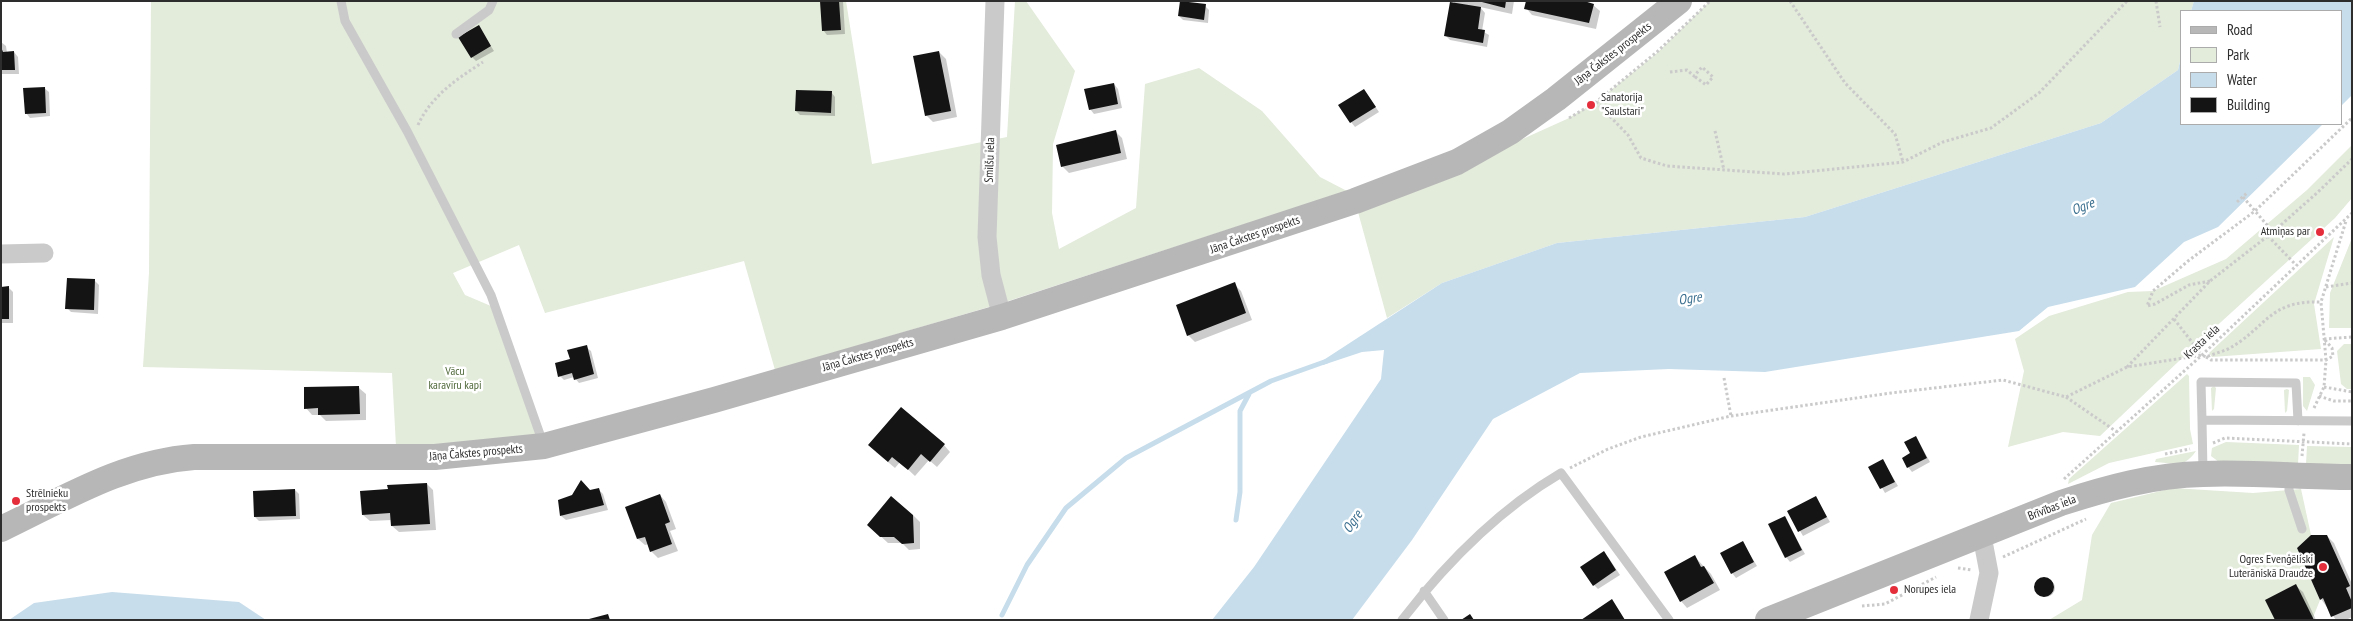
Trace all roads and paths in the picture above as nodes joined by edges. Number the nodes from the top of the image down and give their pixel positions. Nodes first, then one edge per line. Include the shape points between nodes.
1 (341, 1) edge
2 (493, 1) edge
3 (996, 1) edge
4 (1679, 1) edge
5 (1710, 1) edge
6 (1790, 1) edge
7 (2127, 1) edge
8 (2156, 1) edge
9 (2160, 27) dead end
10 (456, 34) dead end
11 (483, 62) dead end
12 (1670, 72) dead end
13 (1694, 76) junction
14 (2352, 118) edge
15 (1715, 131) dead end
16 (411, 139) junction
17 (2352, 159) edge
18 (1904, 162) junction
19 (1724, 170) junction
20 (2248, 192) dead end
21 (2242, 197) junction
22 (2237, 202) dead end
23 (2255, 211) junction
24 (2352, 213) edge
25 (2346, 220) junction
26 (2273, 232) junction
27 (2268, 236) junction
28 (44, 253) dead end
29 (1, 254) edge
30 (2296, 266) junction
31 (2210, 281) junction
32 (2352, 283) edge
33 (2326, 287) junction
34 (2321, 302) junction
35 (1002, 316) junction
36 (2174, 319) junction
37 (2352, 336) edge
38 (2324, 339) junction
39 (2202, 355) junction
40 (2206, 357) junction
41 (2326, 360) junction
42 (2127, 367) junction
43 (1724, 378) dead end
44 (2324, 387) junction
45 (2352, 392) edge
46 (2319, 396) junction
47 (2066, 397) junction
48 (2352, 401) edge
49 (1731, 416) junction
50 (2202, 420) junction
51 (2298, 421) junction
52 (2308, 421) junction
53 (2352, 421) edge
54 (2117, 432) junction
55 (2303, 442) junction
56 (2352, 444) edge
57 (544, 446) junction
58 (1561, 473) junction
59 (2203, 474) junction
60 (2295, 476) junction
61 (2352, 477) edge
62 (2061, 482) dead end
63 (2088, 518) dead end
64 (1, 529) edge
65 (2302, 529) dead end
66 (1982, 536) junction
67 (1950, 570) dead end
68 (1989, 573) junction
69 (1942, 574) dead end
70 (1424, 592) junction
71 (1856, 607) dead end
72 (1402, 620) edge
73 (1444, 620) edge
74 (1669, 620) edge
75 (1768, 620) edge
76 (1979, 620) edge

1 - 16 lane via 345,21
2 - 10 lane via 489,10
3 - 35 street, Smilšu iela via 987,237 991,275
4 - 35 street, Jāņa Čakstes prospekts via 1533,115 1457,162 1347,203
5 - 19 path via 1658,51 1596,102 1628,135 1641,158 1667,166
6 - 18 path via 1845,83 1896,134
7 - 18 path via 2039,93 1991,128 1943,142
8 - 9 path
11 - 16 path via 448,85 424,111
12 - 13 path via 1687,70
13 - 13 path via 1702,67 1713,77 1706,85
14 - 23 path
15 - 19 path
16 - 57 lane via 498,309
17 - 26 path
18 - 19 path via 1784,174
20 - 21 path
21 - 22 path
21 - 23 path
23 - 26 path
23 - 31 path via 2153,291 2147,306 2189,285
24 - 25 path, Krasta iela
25 - 30 path, Krasta iela
25 - 33 path
26 - 27 path
27 - 30 path
27 - 31 path
28 - 29 street
30 - 39 path, Krasta iela
31 - 36 path
32 - 33 path
33 - 34 path
34 - 38 path
34 - 40 path via 2301,301 2276,311 2228,349
35 - 57 street, Jāņa Čakstes prospekts
36 - 39 path
36 - 42 path
37 - 38 path
38 - 41 path
38 - 41 path via 2332,348 2333,356
39 - 40 path
39 - 42 path
39 - 54 path, Krasta iela
40 - 41 path via 2211,360
41 - 44 path
42 - 47 path
43 - 49 path
44 - 45 path
44 - 46 path
46 - 48 path via 2334,401
46 - 52 path
47 - 49 path via 2004,380
47 - 54 path
49 - 58 path via 1641,437 1608,449
50 - 51 lane
50 - 51 lane via 2202,382 2296,383
50 - 59 lane
51 - 52 lane
52 - 53 lane
52 - 55 path
54 - 62 path, Krasta iela
55 - 56 path
55 - 60 path
57 - 64 street, Jāņa Čakstes prospekts via 436,457 171,459 140,465 100,481
58 - 70 lane via 1507,509 1473,539
58 - 74 lane
59 - 60 street, Brīvības iela
59 - 66 street, Brīvības iela via 2159,478 2101,490
60 - 61 street, Brīvības iela
60 - 65 lane via 2289,490
63 - 68 path via 2007,554 2000,568
66 - 68 street
66 - 75 street, Brīvības iela
67 - 68 path via 1961,568
68 - 76 street
69 - 71 path via 1885,604
70 - 72 lane
70 - 73 lane

